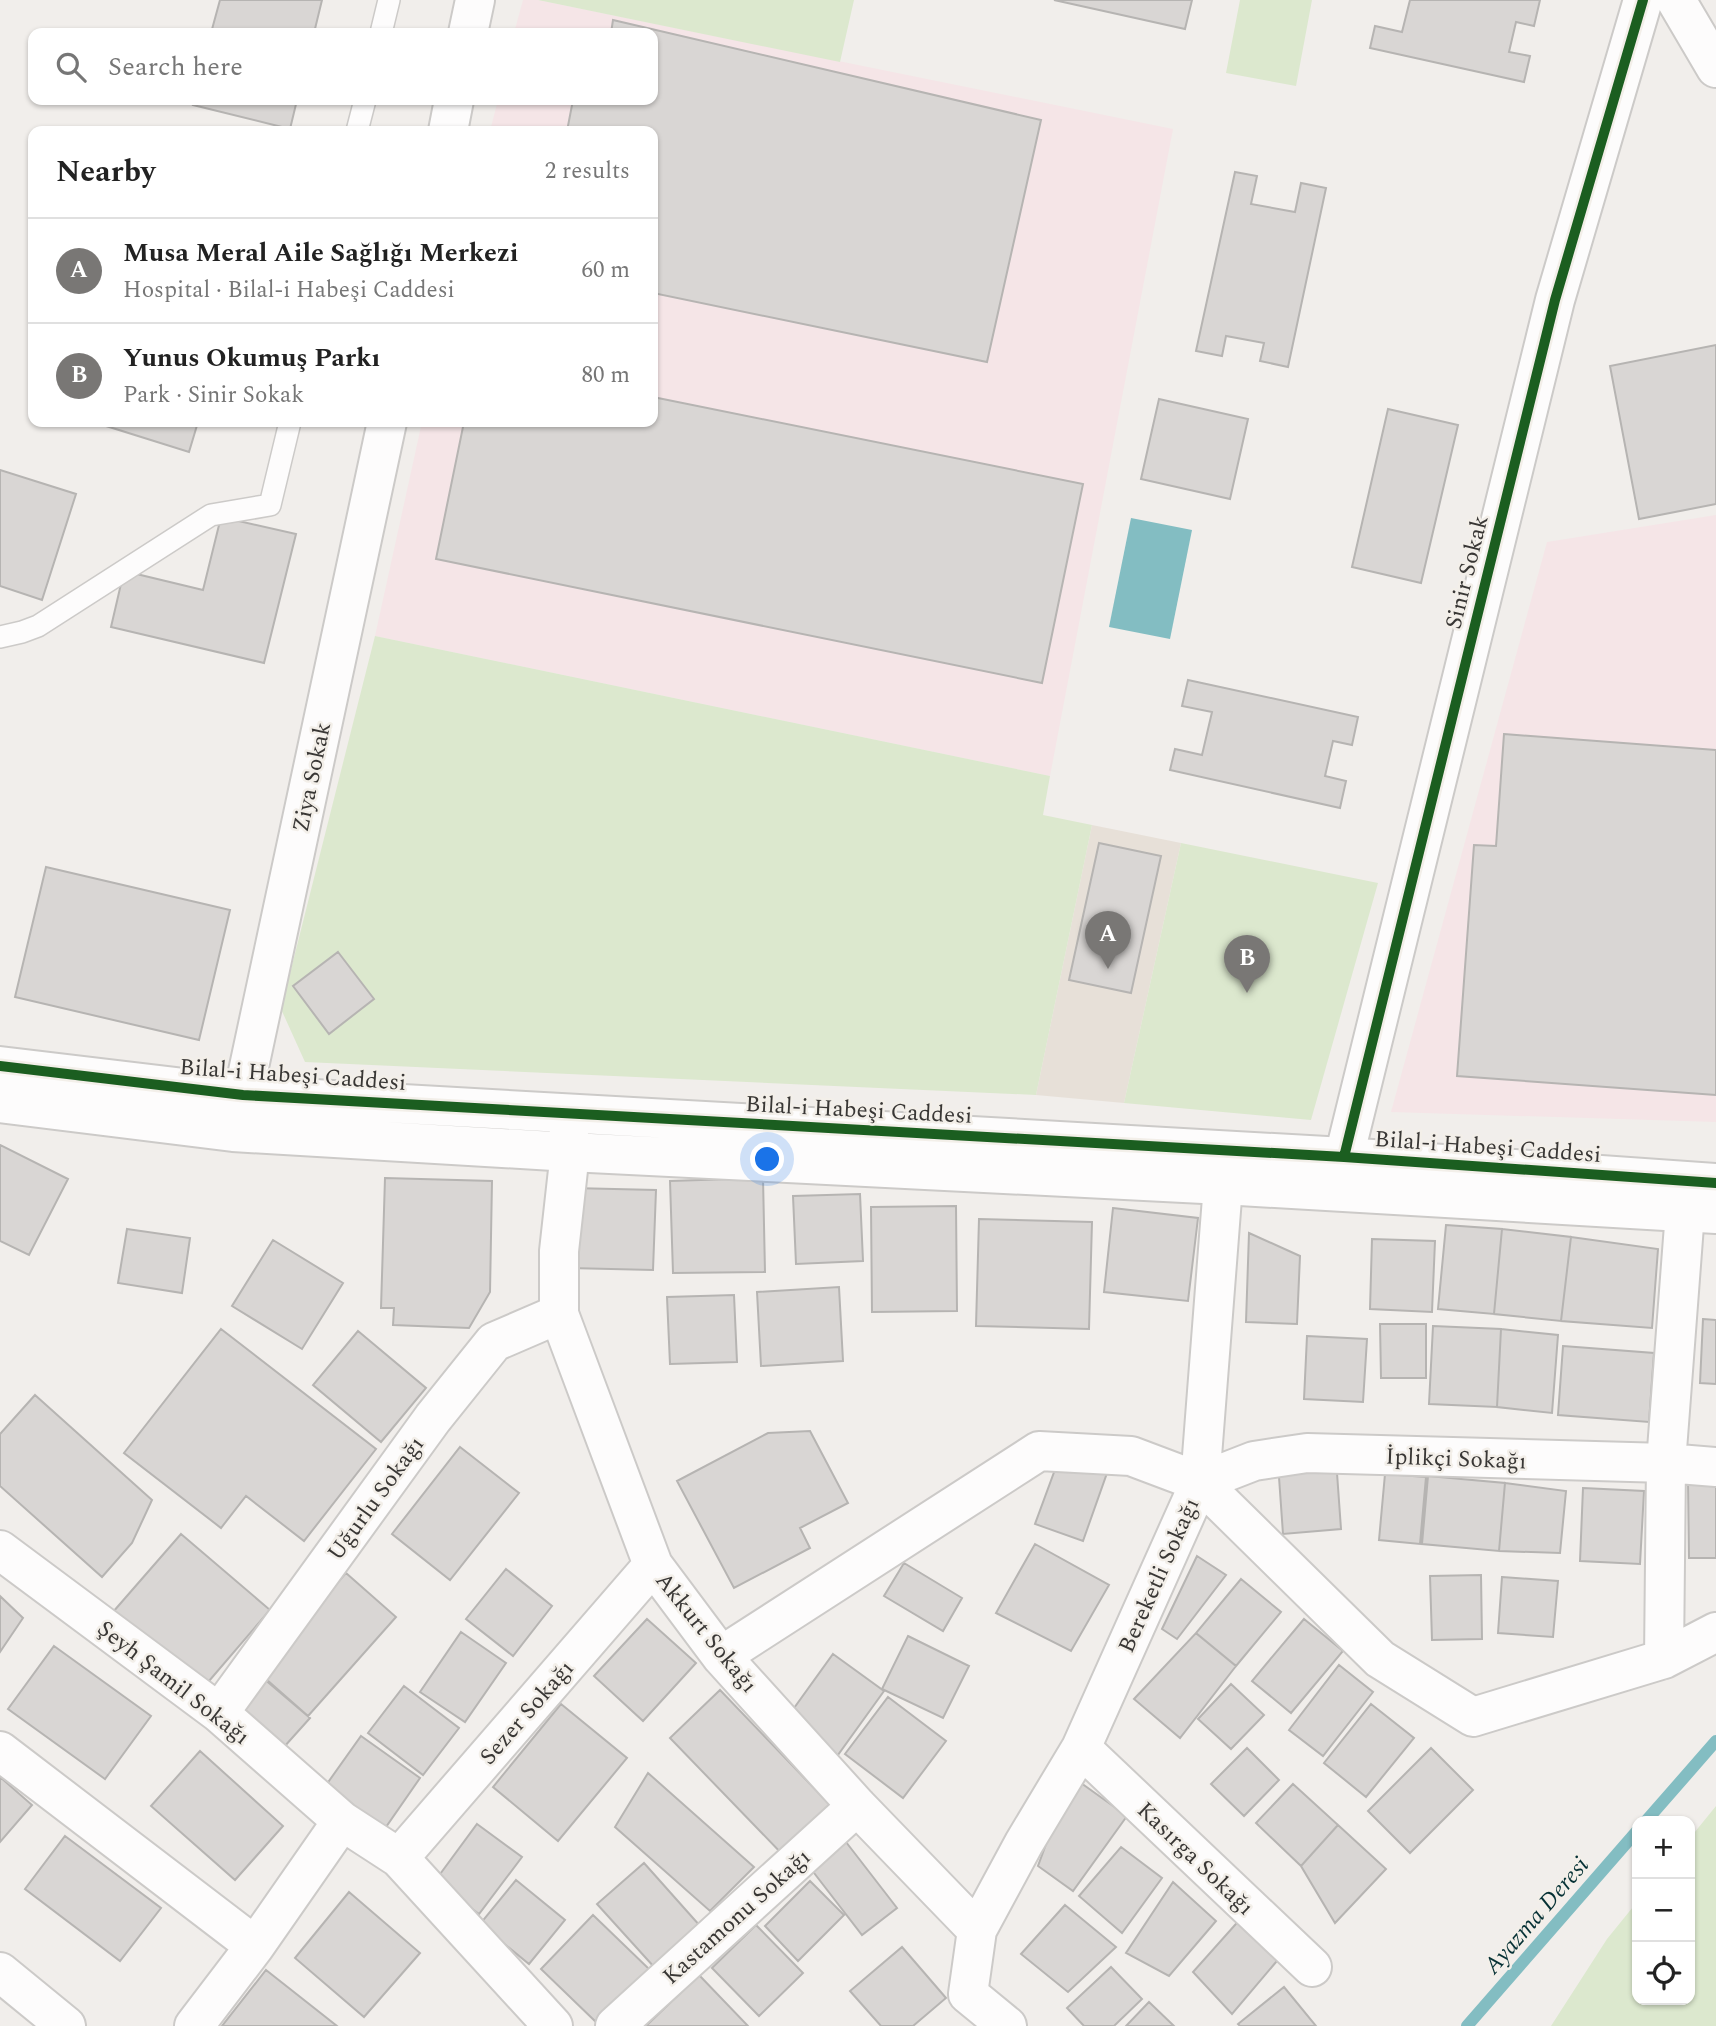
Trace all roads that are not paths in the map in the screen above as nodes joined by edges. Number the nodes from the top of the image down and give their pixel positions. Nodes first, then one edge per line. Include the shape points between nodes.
1 (389, 0) edge
2 (475, 0) edge
3 (1643, 0) edge
4 (1676, 0) edge
5 (382, 28) edge
6 (469, 28) edge
7 (1716, 68) edge
8 (364, 105) edge
9 (453, 105) edge
10 (358, 126) edge
11 (449, 126) edge
12 (289, 427) edge
13 (386, 427) edge
14 (0, 637) edge
15 (0, 1066) edge
16 (243, 1095) junction
17 (0, 1103) edge
18 (568, 1113) junction
19 (233, 1132) junction
20 (570, 1152) junction
21 (1344, 1157) junction
22 (1716, 1183) edge
23 (1223, 1185) junction
24 (1700, 1213) edge
25 (558, 1314) junction
26 (1665, 1463) junction
27 (1716, 1467) edge
28 (1200, 1482) junction
29 (0, 1550) edge
30 (653, 1565) junction
31 (1716, 1632) edge
32 (720, 1656) junction
33 (1664, 1659) junction
34 (219, 1713) junction
35 (1081, 1748) junction
36 (0, 1751) edge
37 (857, 1806) junction
38 (342, 1821) junction
39 (399, 1858) junction
40 (977, 1930) junction
41 (255, 1946) junction
42 (1312, 1967) dead end
43 (0, 1972) edge
44 (962, 2010) edge
45 (66, 2026) edge
46 (194, 2026) edge
47 (553, 2026) edge
48 (615, 2026) edge
49 (1007, 2026) edge

1 - 5 lane
2 - 6 street
3 - 21 street, Sinir Sokak via 1555,300
4 - 7 street
8 - 10 lane
9 - 11 street
12 - 14 lane via 270,505 211,515 38,626
13 - 16 street, Ziya Sokak
15 - 16 street, Bilal-i Habeşi Caddesi
16 - 18 street, Bilal-i Habeşi Caddesi
16 - 19 street, Ziya Sokak
17 - 19 street
18 - 20 street
18 - 21 street, Bilal-i Habeşi Caddesi
19 - 20 street
20 - 23 street
20 - 25 street, Akkurt Sokağı via 559,1251
21 - 22 street, Bilal-i Habeşi Caddesi
23 - 24 street
23 - 28 street, Bereketli Sokağı
24 - 26 street
25 - 30 street, Akkurt Sokağı
25 - 34 street, Uğurlu Sokağı via 495,1342 433,1418
26 - 27 street, İplikçi Sokağı
26 - 28 street, İplikçi Sokağı via 1307,1453 1254,1461
26 - 33 street
28 - 32 street via 1131,1456 1039,1451
28 - 33 street via 1380,1659 1473,1717
28 - 35 street, Bereketli Sokağı
29 - 34 street, Şeyh Şamil Sokağı
30 - 32 street, Akkurt Sokağı
30 - 39 street, Sezer Sokağı
31 - 33 street
32 - 37 street, Akkurt Sokağı
34 - 38 street, Şeyh Şamil Sokağı
35 - 40 street, Bereketli Sokağı
35 - 42 street, Kasırga Sokağı
36 - 41 street
37 - 40 street, Akkurt Sokağı
37 - 48 street, Kastamonu Sokağı
38 - 39 street, Şeyh Şamil Sokağı
38 - 41 street
39 - 47 street, Şeyh Şamil Sokağı
40 - 44 street
41 - 46 street
43 - 45 street
44 - 49 street

